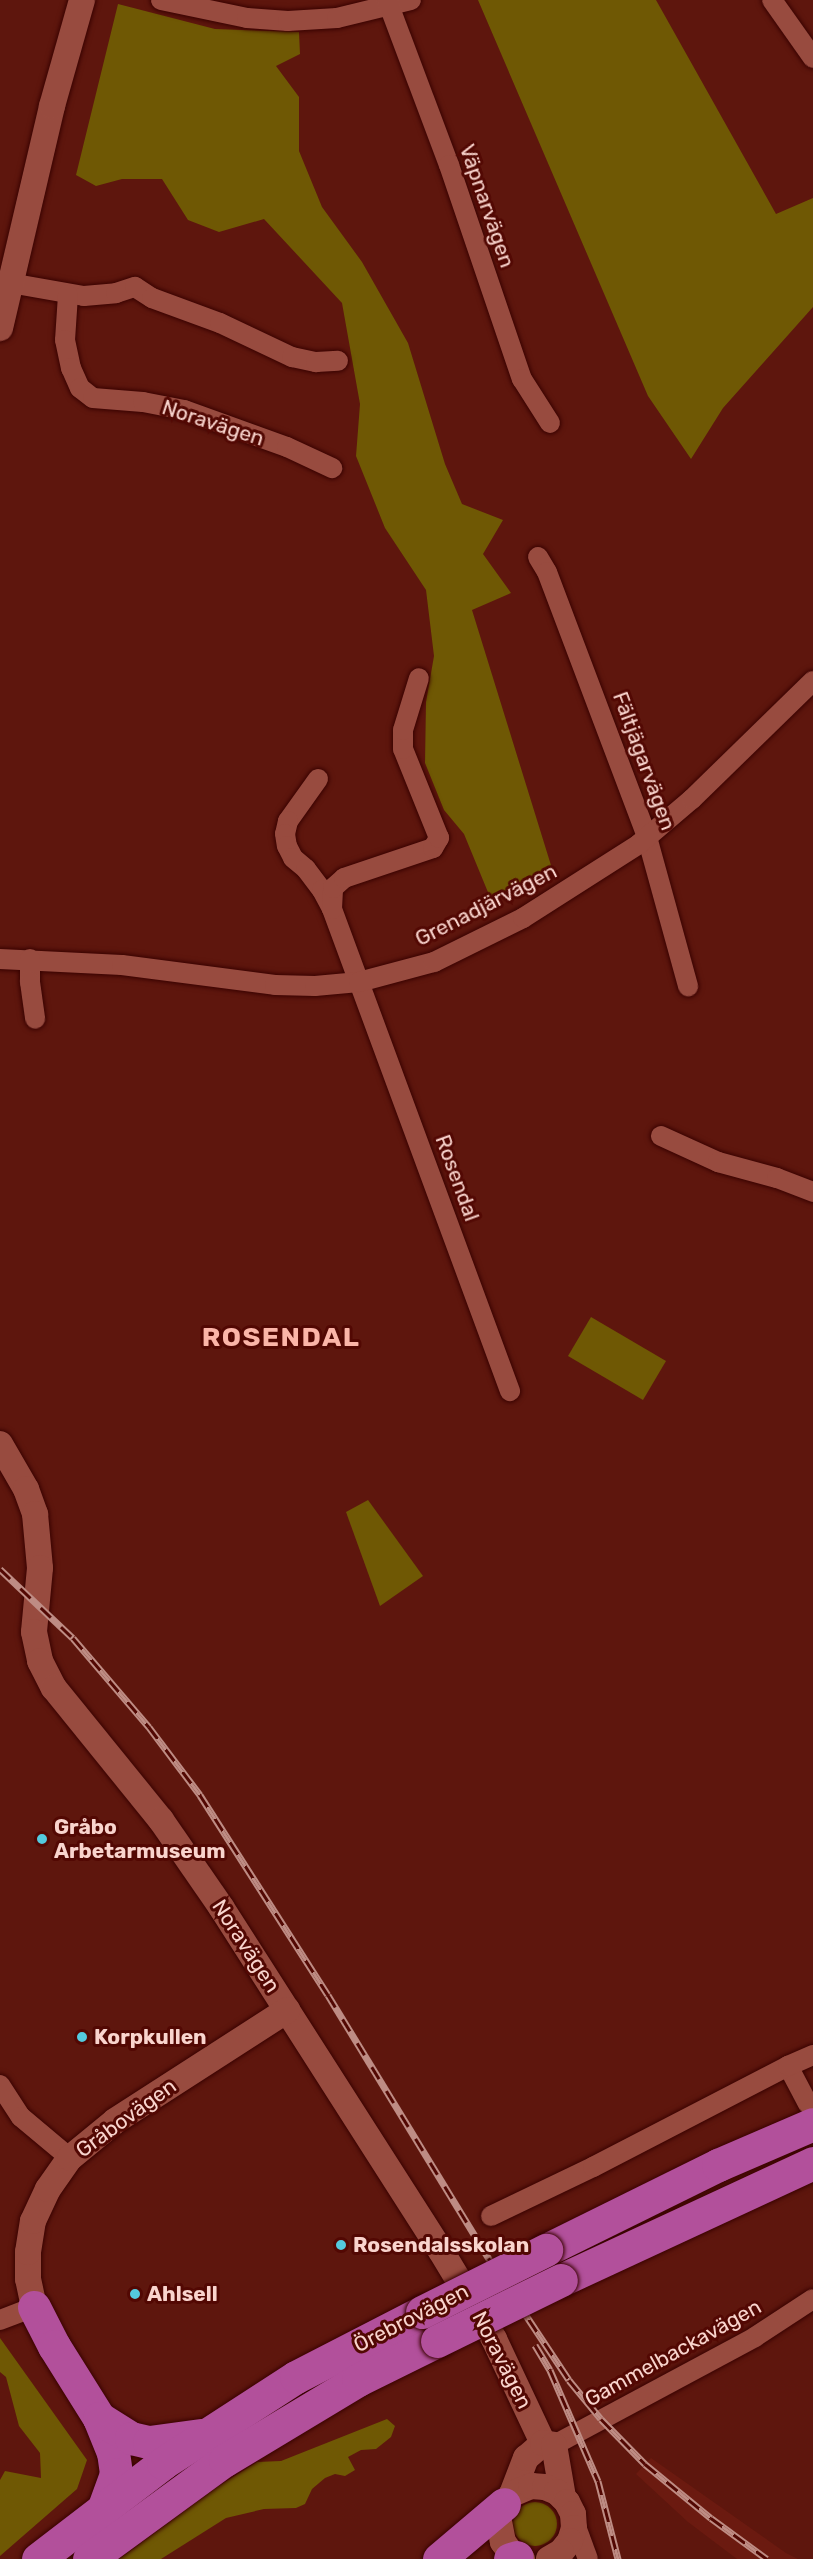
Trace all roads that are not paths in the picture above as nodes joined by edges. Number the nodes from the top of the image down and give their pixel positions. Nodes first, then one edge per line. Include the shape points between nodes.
1 (82, 0) edge
2 (161, 0) edge
3 (411, 0) edge
4 (772, 0) edge
5 (388, 3) edge
6 (813, 58) edge
7 (10, 283) junction
8 (68, 295) junction
9 (0, 328) edge
10 (338, 361) dead end
11 (550, 423) dead end
12 (332, 468) dead end
13 (538, 558) dead end
14 (419, 678) dead end
15 (813, 681) edge
16 (318, 779) dead end
17 (647, 837) junction
18 (332, 909) junction
19 (0, 959) edge
20 (30, 959) junction
21 (359, 982) junction
22 (687, 986) dead end
23 (35, 1019) dead end
24 (661, 1136) dead end
25 (813, 1192) edge
26 (510, 1391) dead end
27 (0, 1444) edge
28 (287, 2010) junction
29 (813, 2055) edge
30 (788, 2066) junction
31 (0, 2085) edge
32 (810, 2114) edge
33 (70, 2158) junction
34 (813, 2163) edge
35 (491, 2216) dead end
36 (813, 2299) edge
37 (34, 2307) junction
38 (0, 2320) edge
39 (99, 2418) junction
40 (206, 2435) junction
41 (549, 2444) junction
42 (563, 2497) junction
43 (508, 2499) junction
44 (105, 2505) junction
45 (574, 2521) junction
46 (113, 2548) edge
47 (516, 2558) edge
48 (38, 2559) edge
49 (89, 2559) edge
50 (439, 2559) edge
51 (549, 2559) edge
52 (588, 2559) edge

1 - 7 street
2 - 5 street via 247,18 288,21 337,18
3 - 5 street
4 - 6 street
5 - 11 street, Väpnarvägen via 449,165 522,379
7 - 8 street
7 - 9 street
8 - 10 street via 116,293 135,287 152,298 220,323 292,357
8 - 12 street, Noravägen via 65,340 71,368 80,388 93,398 184,410 287,447
13 - 17 street, Fältjägarvägen via 547,572
14 - 18 street via 403,730 403,749 439,838 433,848 344,878 333,888
15 - 17 street, Grenadjärvägen via 692,799
16 - 18 street, Rosendal via 288,821 285,834 293,858 306,869
17 - 21 street, Grenadjärvägen via 523,918 434,962
17 - 22 street, Fältjägarvägen
18 - 21 street, Rosendal
19 - 20 street, Grenadjärvägen
20 - 21 street, Grenadjärvägen via 122,965 275,985
20 - 23 street
21 - 26 street, Rosendal
24 - 25 street via 718,1162
27 - 28 street, Noravägen via 26,1489 35,1514 40,1568 34,1632 40,1660 54,1688 188,1858
28 - 33 street, Gråbovägen via 115,2121
28 - 41 street, Noravägen via 441,2251 494,2339
29 - 30 street
30 - 32 street
30 - 35 street
31 - 33 street via 21,2116
32 - 40 highway, Örebrovägen, bridge via 718,2165 296,2377
33 - 37 street, Gråbovägen via 48,2189 33,2221 28,2279
34 - 46 highway, Örebrovägen, bridge via 358,2380 216,2467
36 - 41 street, Gammelbackavägen via 755,2337
37 - 38 street
37 - 39 highway
39 - 40 highway via 131,2438 149,2442
39 - 44 highway via 117,2468
40 - 44 highway, Örebrovägen
41 - 42 street, Noravägen
41 - 43 street via 526,2458
42 - 43 street via 552,2489 531,2486
42 - 45 street, Noravägen
43 - 47 street via 498,2517 500,2536
43 - 50 highway
44 - 48 highway, Örebrovägen
45 - 51 street via 570,2541
45 - 52 street
46 - 49 highway, Örebrovägen

